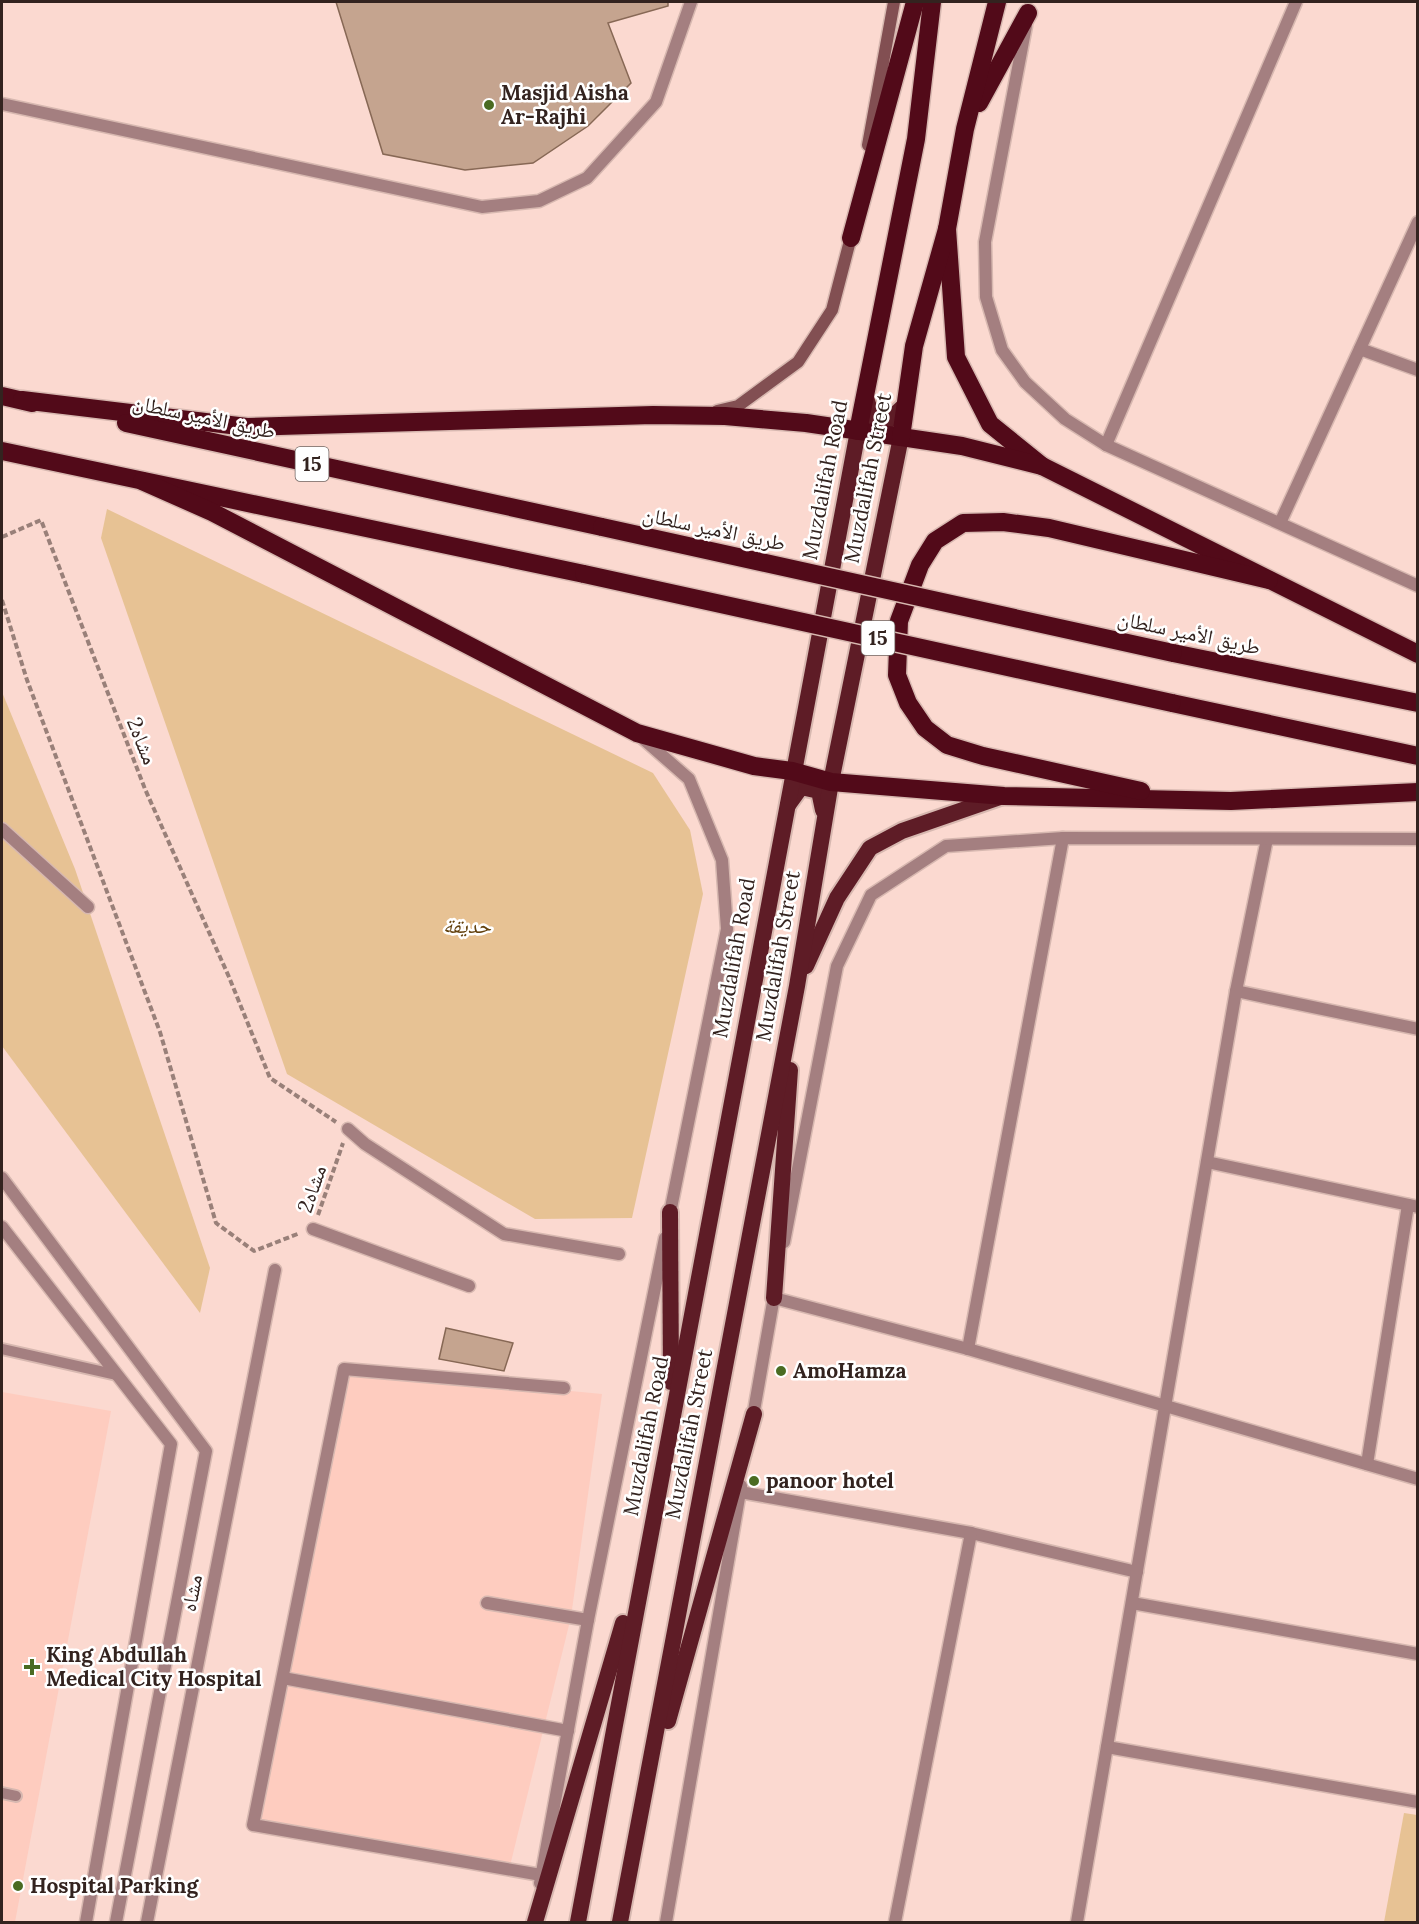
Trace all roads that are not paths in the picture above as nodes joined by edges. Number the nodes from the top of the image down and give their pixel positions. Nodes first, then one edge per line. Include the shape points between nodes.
1 (691, 2) edge
2 (894, 2) edge
3 (915, 2) edge
4 (932, 2) edge
5 (997, 2) edge
6 (1296, 2) edge
7 (1029, 7) edge
8 (2, 104) edge
9 (965, 129) junction
10 (1418, 222) edge
11 (947, 229) junction
12 (851, 238) junction
13 (1360, 349) junction
14 (1418, 370) edge
15 (865, 394) junction
16 (2, 396) edge
17 (22, 400) junction
18 (905, 405) junction
19 (697, 415) junction
20 (858, 431) junction
21 (901, 437) junction
22 (1106, 445) junction
23 (2, 451) edge
24 (1042, 466) junction
25 (142, 481) junction
26 (1280, 523) junction
27 (1269, 580) junction
28 (1418, 586) edge
29 (1418, 654) edge
30 (1418, 703) edge
31 (637, 733) junction
32 (1418, 756) edge
33 (792, 771) junction
34 (831, 782) junction
35 (1418, 792) edge
36 (1004, 796) junction
37 (1182, 800) junction
38 (785, 809) junction
39 (825, 817) junction
40 (2, 829) edge
41 (1063, 838) junction
42 (1418, 838) edge
43 (1267, 839) junction
44 (88, 907) dead end
45 (796, 986) junction
46 (1236, 991) junction
47 (1418, 1029) edge
48 (348, 1129) road end
49 (1207, 1162) junction
50 (2, 1178) edge
51 (1413, 1206) edge
52 (670, 1212) junction
53 (2, 1227) edge
54 (313, 1229) road end
55 (620, 1254) dead end
56 (275, 1270) dead end
57 (469, 1286) dead end
58 (774, 1298) junction
59 (2, 1349) edge
60 (968, 1349) junction
61 (117, 1375) junction
62 (564, 1388) dead end
63 (1165, 1406) junction
64 (754, 1413) junction
65 (671, 1422) junction
66 (1367, 1464) junction
67 (661, 1474) junction
68 (1418, 1479) edge
69 (740, 1492) junction
70 (971, 1533) junction
71 (1137, 1572) junction
72 (1132, 1602) junction
73 (487, 1603) dead end
74 (588, 1620) junction
75 (1418, 1654) edge
76 (282, 1678) junction
77 (568, 1731) junction
78 (1107, 1747) junction
79 (2, 1793) edge
80 (16, 1796) dead end
81 (1418, 1802) edge
82 (637, 1829) junction
83 (541, 1875) junction
84 (86, 1923) edge
85 (116, 1923) edge
86 (147, 1923) edge
87 (534, 1923) edge
88 (578, 1923) edge
89 (620, 1923) edge
90 (666, 1923) edge
91 (895, 1923) edge
92 (1077, 1923) edge

1 - 8 street via 656,102 587,177 539,201 482,207
2 - 12 main road
3 - 12 highway
4 - 15 highway, Muzdalifah Road via 916,139
5 - 9 highway, Muzdalifah Street
6 - 22 street
7 - 9 highway
7 - 22 street via 986,231 986,297 1002,350 1025,382 1065,419
9 - 11 highway, Muzdalifah Street
10 - 13 street
11 - 18 highway, Muzdalifah Street via 914,346
11 - 24 highway via 956,357 990,424
12 - 19 main road via 832,310 798,362 738,406
13 - 14 street
13 - 26 street
15 - 18 highway via 872,416 888,421
15 - 20 highway, Muzdalifah Road
16 - 17 highway, طريق الأمير سلطان / 15
17 - 19 highway via 247,427
17 - 30 highway, طريق الأمير سلطان / 15, bridge via 1173,653
18 - 21 highway, Muzdalifah Street
19 - 20 highway
20 - 21 highway
20 - 33 highway, Muzdalifah Road
21 - 24 highway via 962,446
21 - 34 highway, Muzdalifah Street
22 - 26 street
23 - 25 highway, 15
24 - 27 highway
25 - 31 highway via 213,512
25 - 32 highway, 15, bridge
26 - 28 street
27 - 29 highway
27 - 37 highway via 1049,528 1003,522 963,523 935,541 920,565 899,621 897,675 908,703 925,728 947,745 983,756
31 - 33 highway via 754,766
31 - 52 street via 689,779 722,860 727,929
33 - 34 highway
33 - 38 highway, Muzdalifah Road
34 - 36 highway
34 - 39 highway, Muzdalifah Street
35 - 37 highway
36 - 37 highway
36 - 45 highway via 902,831 870,848 837,898
38 - 39 highway via 801,787 819,791
38 - 65 highway, Muzdalifah Road
39 - 45 highway, Muzdalifah Street
40 - 44 street
41 - 43 street
41 - 58 street via 946,846 871,895 837,966
41 - 60 street
42 - 43 street
43 - 46 street
45 - 58 highway
45 - 82 highway, Muzdalifah Street
46 - 47 street
46 - 49 street
48 - 55 street via 504,1234
49 - 51 street
49 - 63 street
50 - 85 street via 206,1451
51 - 66 street
52 - 65 highway
52 - 74 street
53 - 61 street
54 - 57 street
56 - 86 street, مشاه
58 - 60 street
58 - 64 street
59 - 61 lane
60 - 63 street
61 - 84 street via 171,1444
62 - 76 street via 344,1369
63 - 66 street
63 - 71 street
64 - 69 street
64 - 82 highway
65 - 67 highway, Muzdalifah Road
66 - 68 street
67 - 87 highway via 620,1637
67 - 88 highway, Muzdalifah Road
69 - 70 street
69 - 90 street
70 - 71 street
70 - 91 street
71 - 72 street
72 - 75 street
72 - 78 street
73 - 74 street
74 - 77 street
76 - 77 street
76 - 83 street via 253,1825
77 - 83 street
78 - 81 street
78 - 92 street
79 - 80 lane
82 - 89 highway, Muzdalifah Street
83 - 87 street

